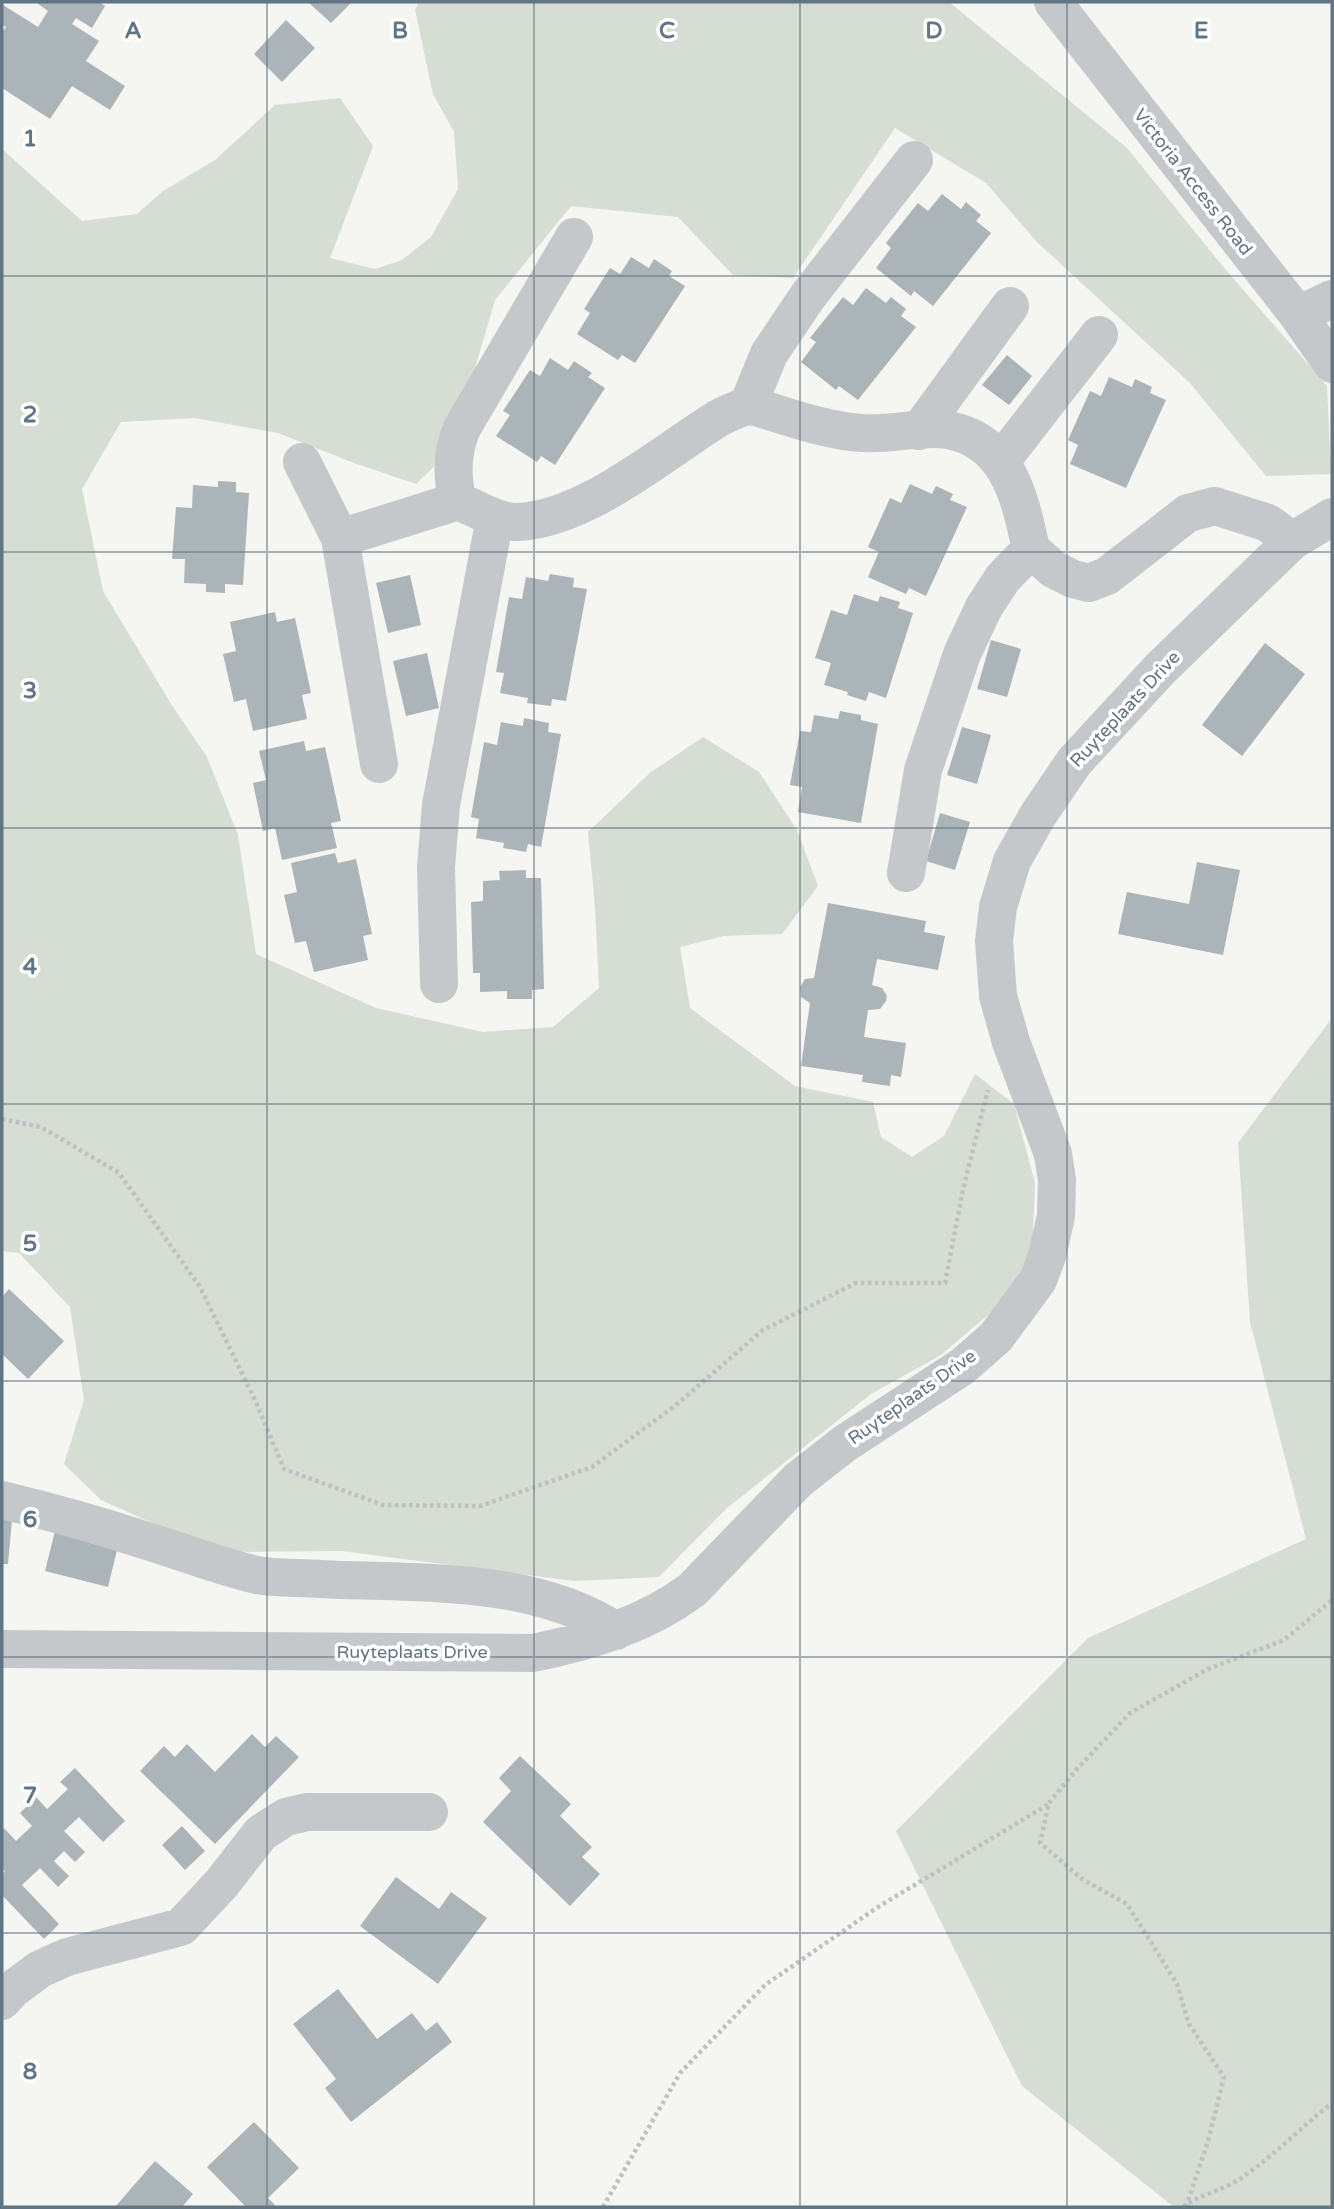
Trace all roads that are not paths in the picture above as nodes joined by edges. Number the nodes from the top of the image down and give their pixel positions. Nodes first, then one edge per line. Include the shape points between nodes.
1 (1053, 2) edge
2 (914, 160) dead end
3 (574, 237) dead end
4 (1332, 299) edge
5 (1010, 306) dead end
6 (1298, 315) junction
7 (1099, 335) dead end
8 (1332, 364) edge
9 (748, 404) junction
10 (919, 430) junction
11 (1001, 461) junction
12 (302, 462) dead end
13 (458, 501) junction
14 (1332, 517) edge
15 (495, 518) junction
16 (340, 538) junction
17 (1292, 541) junction
18 (1031, 549) junction
19 (379, 764) dead end
20 (906, 873) dead end
21 (439, 984) dead end
22 (2, 1500) edge
23 (616, 1631) junction
24 (2, 1649) edge
25 (429, 1812) dead end
26 (2, 2001) edge

1 - 6 street, Victoria Access Road
2 - 9 street via 808,296 769,355
3 - 13 street via 462,428 454,453
4 - 6 street
5 - 10 street
6 - 8 street, Victoria Access Road
7 - 11 street
9 - 10 street via 858,433
9 - 15 street via 566,511 517,523
10 - 11 street via 967,436
11 - 18 street via 1016,490
12 - 16 street
13 - 15 street
13 - 16 street
14 - 17 street, Ruyteplaats Drive
15 - 21 street via 441,805 436,867
16 - 19 street
17 - 18 street via 1268,523 1215,506 1188,513 1107,576 1089,583 1053,569
17 - 23 street, Ruyteplaats Drive via 1160,668 1074,762 1012,861 995,930 998,996 1053,1154 1057,1180 1056,1216 1038,1280 996,1336 962,1366 798,1480 692,1590 639,1623
18 - 20 street via 1003,578 962,654 923,770
22 - 23 street via 260,1575 449,1583 521,1594 580,1610
23 - 24 street, Ruyteplaats Drive via 533,1653
25 - 26 street via 307,1812 286,1817 261,1833 181,1927 67,1957 40,1969

